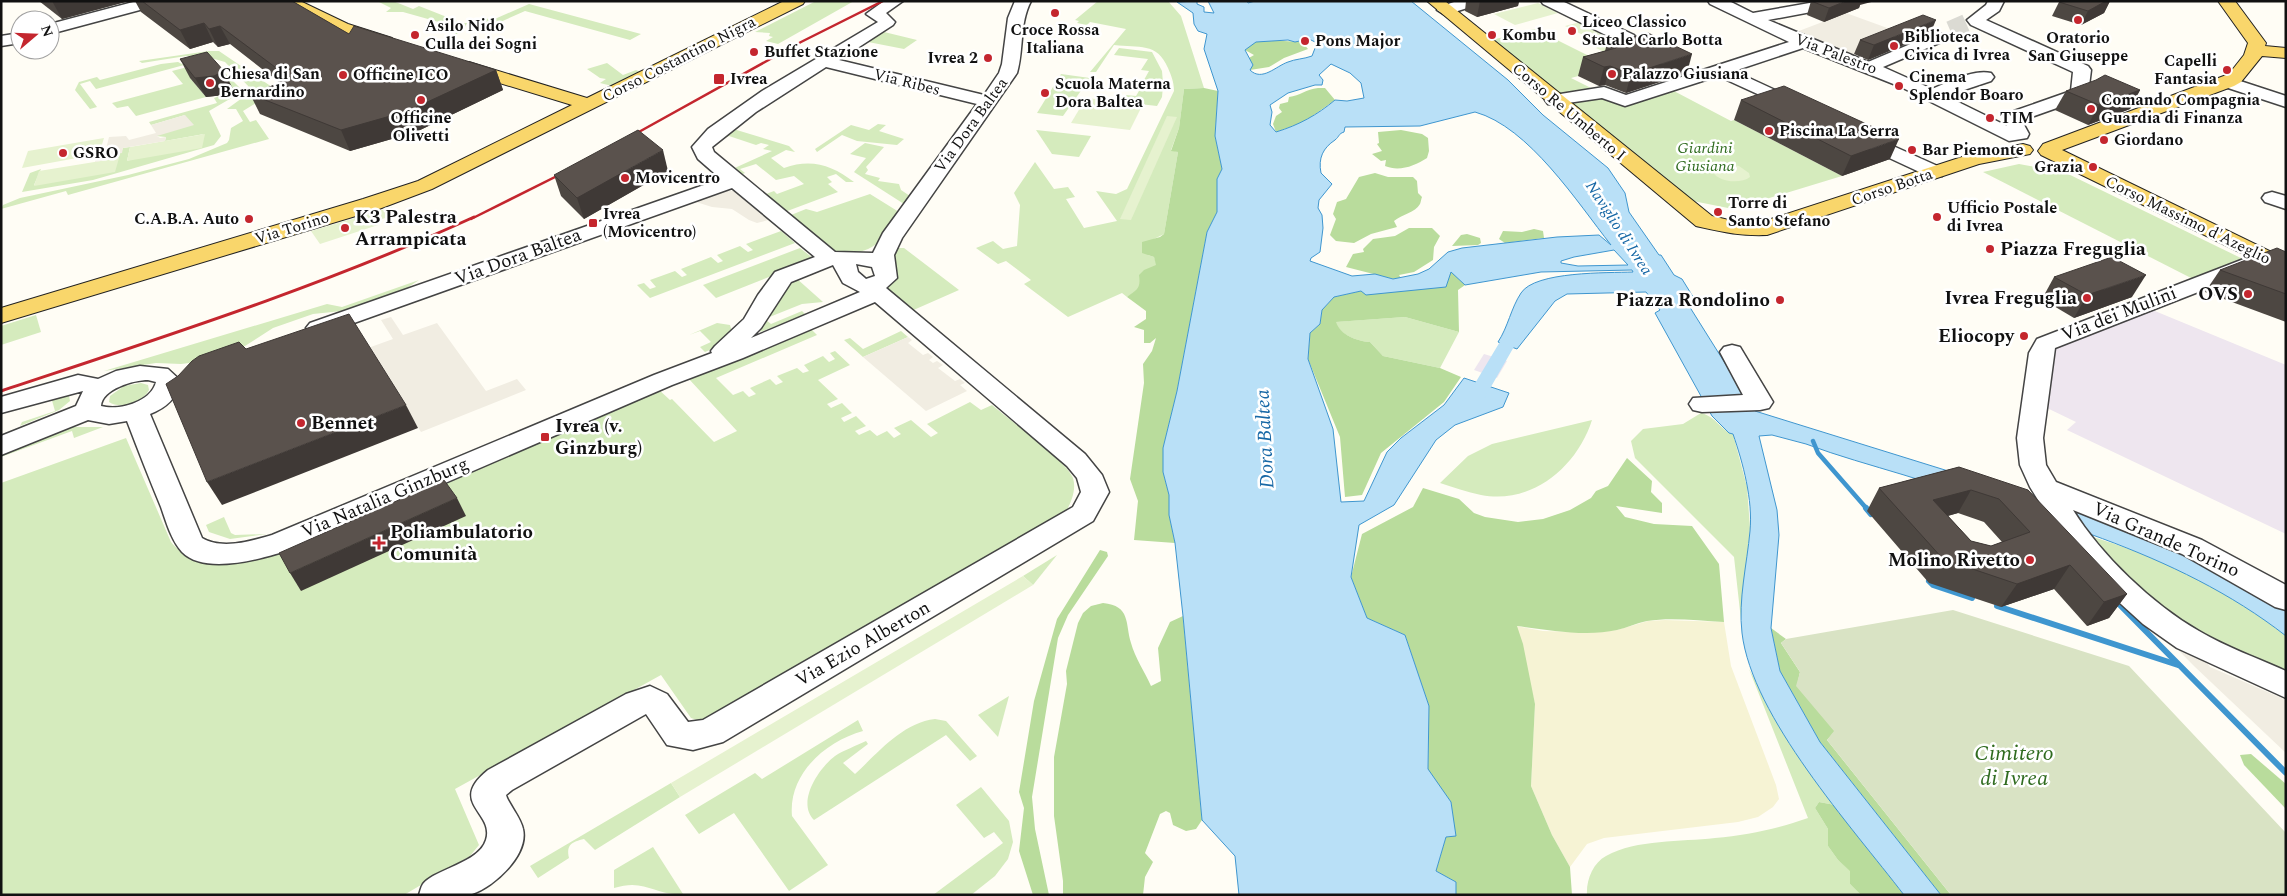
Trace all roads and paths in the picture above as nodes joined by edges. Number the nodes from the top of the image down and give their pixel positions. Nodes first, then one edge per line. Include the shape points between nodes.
1 (895, 1) edge
2 (1023, 1) edge
3 (1474, 1) edge
4 (1549, 1) edge
5 (1716, 1) edge
6 (1785, 1) edge
7 (1843, 1) edge
8 (2226, 1) edge
9 (294, 2) edge
10 (1997, 2) edge
11 (784, 3) edge
12 (145, 4) edge
13 (1440, 5) edge
14 (1803, 10) junction
15 (1751, 18) junction
16 (60, 26) edge
17 (1944, 34) tunnel mouth
18 (1628, 40) edge
19 (1804, 42) junction
20 (402, 47) edge
21 (2256, 50) junction
22 (2286, 52) edge
23 (446, 60) edge
24 (826, 62) junction
25 (1870, 68) junction
26 (1719, 70) junction
27 (1985, 77) dead end
28 (2228, 82) junction
29 (1932, 95) junction
30 (1554, 100) junction
31 (987, 101) junction
32 (2286, 102) edge
33 (588, 104) junction
34 (1812, 114) edge
35 (1847, 131) edge
36 (2031, 144) junction
37 (1935, 172) junction
38 (736, 180) junction
39 (1704, 221) joint
40 (892, 238) junction
41 (844, 259) junction
42 (2276, 263) edge
43 (883, 266) junction
44 (875, 290) junction
45 (5, 314) edge
46 (298, 335) edge
47 (1732, 352) dead end
48 (708, 361) junction
49 (95, 400) junction
50 (1702, 404) dead end
51 (1, 405) edge
52 (136, 411) junction
53 (1, 446) edge
54 (2047, 491) junction
55 (2286, 600) edge
56 (2286, 685) edge
57 (437, 895) edge

1 - 24 street via 874,14 884,18 887,22 884,25
2 - 31 street, Via Dora Baltea via 1014,26 1012,65
3 - 13 street
4 - 18 street
5 - 15 street, Via Palestro
6 - 14 street
7 - 14 street
8 - 21 main road via 2254,38
9 - 20 main road via 342,28
10 - 36 street via 1971,22 2082,70 2079,94 2020,115 2014,123
11 - 33 main road, Corso Costantino Nigra
12 - 16 street
13 - 30 main road, Corso Re Umberto I
14 - 15 street
15 - 19 street, Via Palestro
17 - 25 street
19 - 25 street, Via Palestro
19 - 26 street
21 - 22 main road
21 - 28 main road via 2240,73
23 - 33 main road
24 - 31 street, Via Ribes
24 - 38 street via 806,70 753,104 704,143 705,155
25 - 29 street, Via Palestro
26 - 30 street via 1625,101 1604,92
26 - 34 street
27 - 29 street
28 - 32 street
28 - 36 main road via 2086,134
29 - 36 street, Via Palestro
30 - 39 main road, Corso Re Umberto I
31 - 40 street, Via Dora Baltea
33 - 45 main road, Via Torino via 465,167 406,192
35 - 37 street
36 - 37 main road, Corso Botta
36 - 42 main road, Corso Massimo d'Azeglio
37 - 39 main road, Corso Botta via 1767,228 1737,229
38 - 41 street
38 - 46 street, Via Dora Baltea
40 - 41 street, Via Dora Baltea via 871,252
40 - 43 street, Via Dora Baltea via 883,255
41 - 43 street via 874,260
41 - 44 street via 848,275 859,285
41 - 48 street, Via Natalia Ginzburg via 784,277 746,331
42 - 54 street, Via dei Mulini via 2045,344 2041,352 2030,438 2032,465
43 - 44 street, Via Dora Baltea via 886,278
44 - 48 street, Via Natalia Ginzburg via 736,353
44 - 57 street, Via Ezio Alberton via 1076,460 1089,475 1095,492 1083,514 711,732 679,735 650,699 637,703 500,780 488,790 490,801 506,830 502,850 487,867
47 - 50 street via 1760,402
48 - 52 street, Via Natalia Ginzburg via 282,542 243,552 206,551 192,545
49 - 51 street via 87,383 78,383
49 - 52 street via 96,415
49 - 52 street via 119,379 140,373 177,378 163,395
49 - 53 street
54 - 55 street, Via Grande Torino via 2192,548
54 - 56 street, Via dei Mulini via 2075,536 2120,586 2188,640

